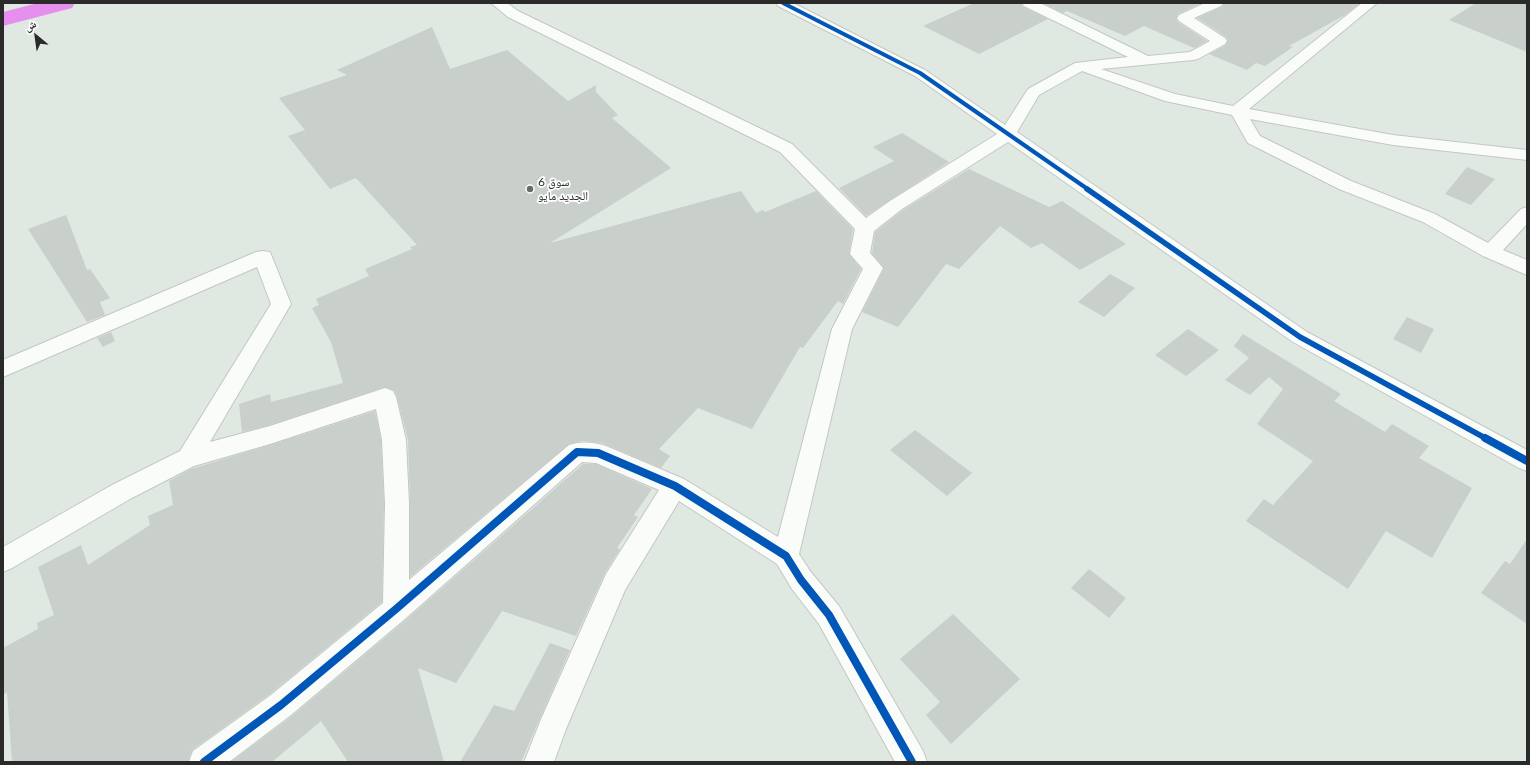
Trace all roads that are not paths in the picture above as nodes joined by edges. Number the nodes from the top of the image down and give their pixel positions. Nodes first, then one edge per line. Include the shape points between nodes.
1 (498, 3) edge
2 (784, 3) edge
3 (1029, 3) edge
4 (1216, 3) edge
5 (1365, 4) edge
6 (1148, 61) junction
7 (1080, 66) junction
8 (1237, 111) junction
9 (1007, 135) junction
10 (1527, 155) edge
11 (1527, 213) edge
12 (866, 228) junction
13 (1490, 252) junction
14 (1527, 268) edge
15 (3, 369) edge
16 (188, 458) junction
17 (1527, 461) edge
18 (675, 486) junction
19 (786, 556) junction
20 (3, 560) edge
21 (396, 609) junction
22 (204, 762) edge
23 (539, 762) edge
24 (912, 762) edge

1 - 12 street via 513,14 786,148
2 - 9 street via 920,74
3 - 6 street
4 - 6 street via 1184,18 1220,40 1193,56
5 - 8 street
6 - 7 street
7 - 8 street via 1171,98
7 - 9 street via 1033,92
8 - 10 street via 1393,140
8 - 13 street via 1254,139 1345,185 1429,218
9 - 12 street via 896,205
9 - 17 street via 1300,337
11 - 13 street
12 - 19 street via 860,254 873,268 842,329
13 - 14 street
15 - 16 street via 263,257 281,304
16 - 20 street via 121,492
16 - 21 street via 270,436 385,398 394,440 397,504
18 - 19 street
18 - 21 street via 598,453 577,452
18 - 23 street via 615,583
19 - 24 street via 829,615
21 - 22 street via 281,705

